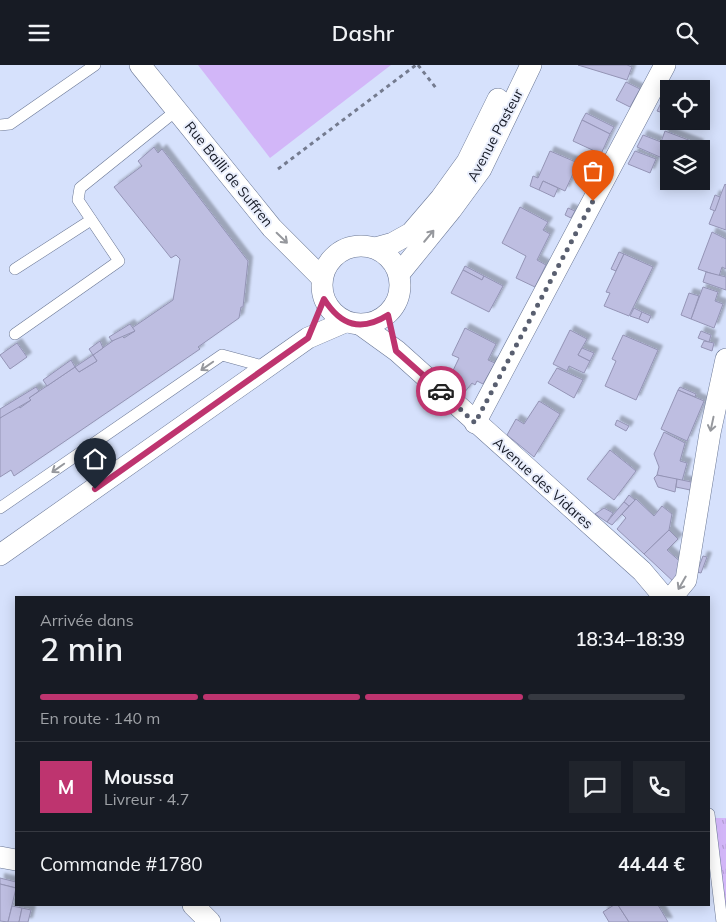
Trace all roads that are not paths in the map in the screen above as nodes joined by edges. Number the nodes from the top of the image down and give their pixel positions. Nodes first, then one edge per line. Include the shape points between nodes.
1 (95, 65) edge
2 (140, 65) edge
3 (515, 65) edge
4 (531, 65) edge
5 (665, 65) edge
6 (177, 110) junction
7 (0, 125) edge
8 (92, 220) junction
9 (375, 248) junction
10 (15, 269) dead end
11 (399, 274) junction
12 (322, 278) junction
13 (324, 299) junction
14 (388, 315) junction
15 (353, 323) junction
16 (14, 334) dead end
17 (308, 338) junction
18 (396, 351) junction
19 (726, 359) edge
20 (268, 367) junction
21 (475, 423) junction
22 (0, 508) edge
23 (0, 555) edge
24 (663, 596) edge
25 (673, 596) edge
26 (710, 822) edge
27 (0, 857) edge
28 (15, 860) edge
29 (194, 906) edge
30 (210, 922) edge
31 (722, 922) edge

1 - 7 lane via 10,124
2 - 6 street, Rue Bailli de Suffren
3 - 9 street, Avenue Pasteur via 467,162 441,198 410,233
11 -> 4 street, Avenue Pasteur via 481,169
5 - 21 street
6 - 8 lane via 80,188 78,200
6 -> 12 street, Rue Bailli de Suffren via 272,228
8 - 10 lane
8 - 16 lane via 119,261
9 - 11 street via 386,254
9 - 12 street via 362,245 336,254
11 - 14 street via 401,289 397,303
12 - 13 street
13 - 15 street via 333,313
13 - 17 street
14 - 15 street via 376,322
14 - 18 street
15 - 17 street
15 - 18 street, Avenue des Vidares
17 - 20 street
18 - 21 street, Avenue des Vidares
19 -> 25 street via 710,433 686,580
20 -> 22 lane via 222,355
20 - 23 street
21 - 24 street, Avenue des Vidares via 642,571
26 - 31 lane
27 - 28 street
29 - 30 street

